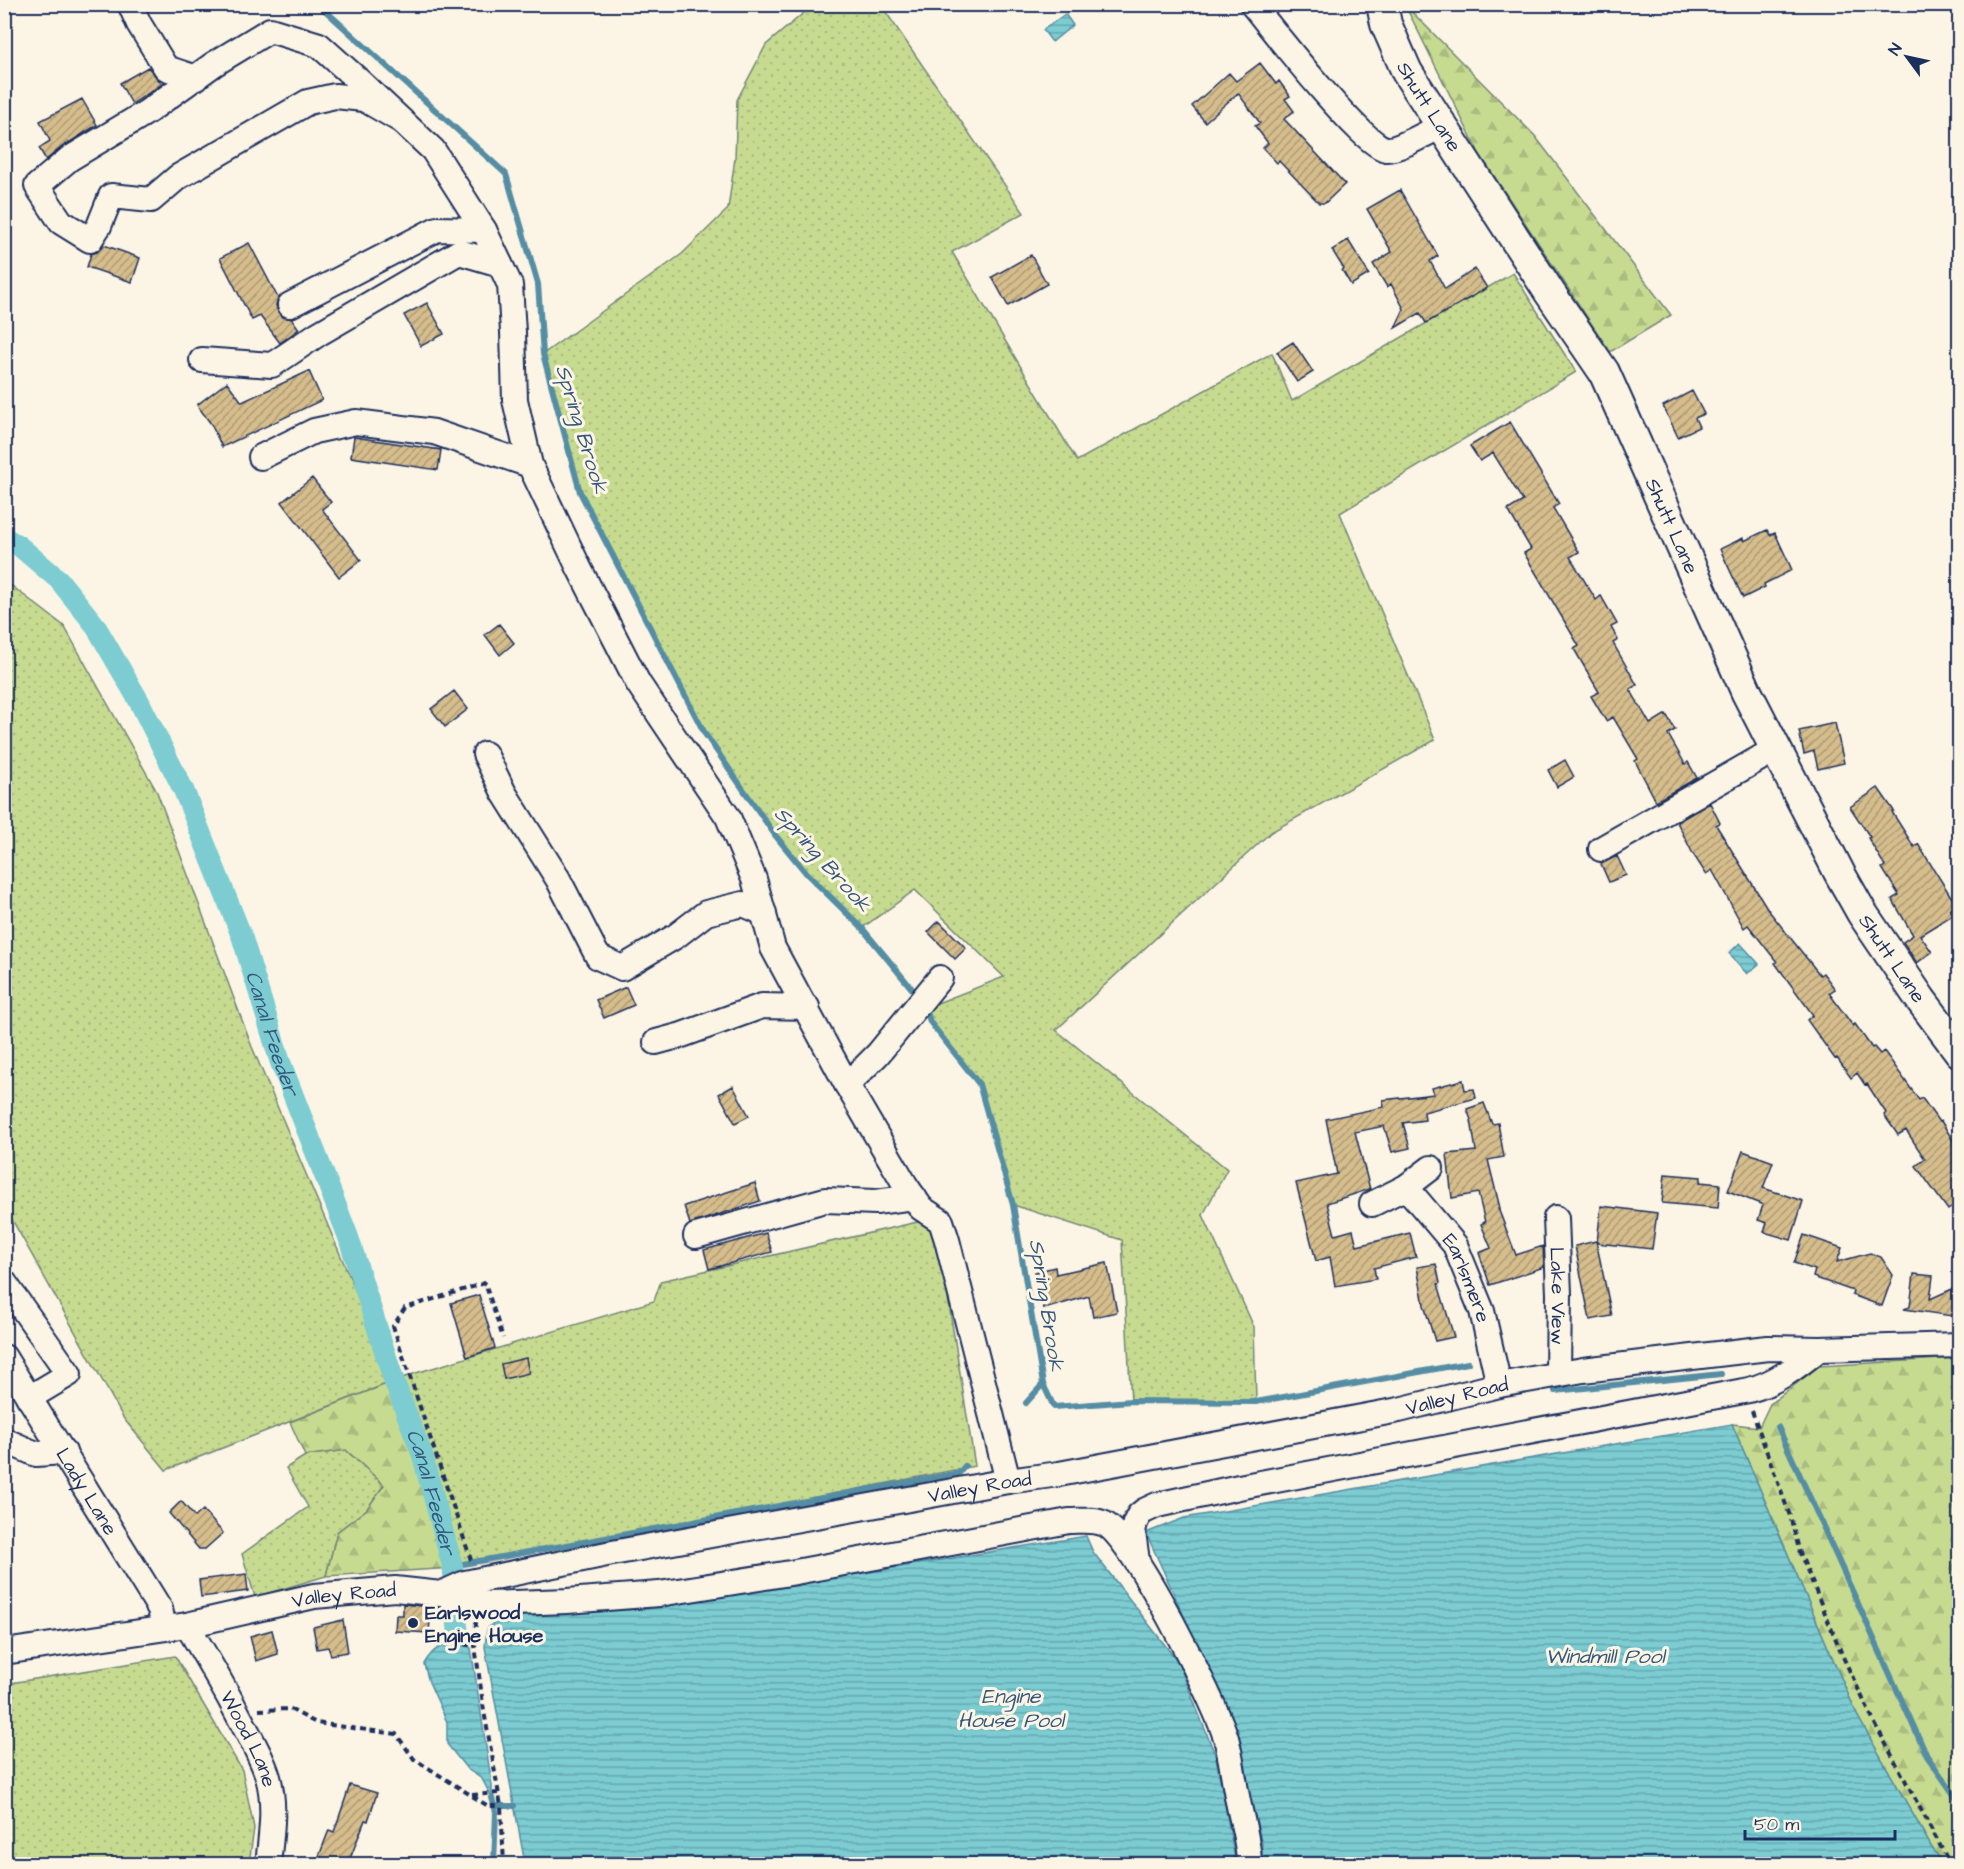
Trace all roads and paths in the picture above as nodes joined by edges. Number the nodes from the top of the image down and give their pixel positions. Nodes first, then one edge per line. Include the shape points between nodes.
1 (130, 4) edge
2 (1252, 4) edge
3 (1382, 4) edge
4 (195, 78) junction
5 (402, 121) junction
6 (1441, 126) junction
7 (484, 230) junction
8 (500, 264) junction
9 (290, 305) dead end
10 (202, 360) dead end
11 (261, 457) dead end
12 (531, 465) junction
13 (1776, 749) junction
14 (485, 754) dead end
15 (1601, 849) dead end
16 (764, 913) junction
17 (940, 978) dead end
18 (807, 1007) junction
19 (656, 1042) dead end
20 (1959, 1052) edge
21 (848, 1085) junction
22 (1431, 1168) dead end
23 (1406, 1187) junction
24 (914, 1197) junction
25 (1372, 1204) dead end
26 (1556, 1218) dead end
27 (696, 1236) dead end
28 (4, 1282) edge
29 (502, 1338) dead end
30 (1959, 1345) edge
31 (1819, 1349) junction
32 (4, 1357) edge
33 (1558, 1374) junction
34 (1499, 1385) junction
35 (1749, 1390) junction
36 (29, 1398) junction
37 (4, 1440) edge
38 (64, 1452) junction
39 (1008, 1481) junction
40 (470, 1557) dead end
41 (1137, 1561) junction
42 (441, 1594) junction
43 (476, 1602) junction
44 (175, 1626) junction
45 (443, 1642) dead end
46 (472, 1645) junction
47 (4, 1652) edge
48 (236, 1711) junction
49 (497, 1793) junction
50 (471, 1796) junction
51 (501, 1806) junction
52 (268, 1864) edge
53 (504, 1864) edge
54 (1249, 1864) edge
55 (1950, 1864) edge

1 - 4 street via 166,68
2 - 6 street via 1372,143 1386,149 1400,146
3 - 6 main road, Shutt Lane via 1386,24 1407,72
4 - 5 street via 270,30 319,45
4 - 5 street via 69,159 37,186 61,222 90,240 111,196 151,200 178,177 308,102 335,96 364,99
5 - 7 street via 433,150
6 - 13 main road, Shutt Lane via 1604,372 1747,693
7 - 8 street
7 - 9 street via 436,229
8 - 10 street via 459,252 272,364
8 - 12 street via 510,285 515,400
11 - 12 street via 314,431 356,422 434,432
12 - 16 street via 638,683 728,817
13 - 15 street
13 - 20 main road, Shutt Lane via 1862,913
14 - 16 street via 598,957 622,968 706,913 743,904
16 - 18 street via 773,948
17 - 21 street
18 - 19 street via 762,1006
18 - 21 street
21 - 24 street
22 - 23 street
23 - 25 street
23 - 34 street, Earlsmere via 1455,1245 1482,1311
24 - 27 street via 876,1202 825,1200
24 - 39 street via 921,1208 941,1221
26 - 33 street, Lake View
28 - 36 street via 69,1374
29 - 40 path via 485,1282 405,1308 393,1326
30 - 31 street, Valley Road
31 - 33 street, Valley Road via 1768,1348
31 - 35 street via 1793,1369
32 - 36 street, Lady Lane
33 - 34 street, Valley Road
34 - 39 street, Valley Road via 1400,1410
35 - 41 street via 1157,1505 1139,1515 1135,1523
35 - 55 path via 1749,1402 1817,1595 1874,1720
36 - 38 street, Lady Lane
37 - 38 street via 36,1454
38 - 44 street, Lady Lane via 160,1609
39 - 42 street, Valley Road via 607,1554 465,1583
41 - 43 street via 1106,1525 1069,1521 659,1594
41 - 54 street via 1180,1637 1226,1738
42 - 43 street
42 - 44 street, Valley Road via 395,1589 314,1596
43 - 46 path
44 - 47 street, Valley Road
44 - 48 street, Wood Lane
45 - 46 path
46 - 49 path
48 - 50 path via 290,1709 316,1723 396,1734 414,1759
48 - 52 street, Wood Lane via 268,1776 272,1831
49 - 50 path
49 - 51 path
50 - 51 path via 488,1806
51 - 53 path

